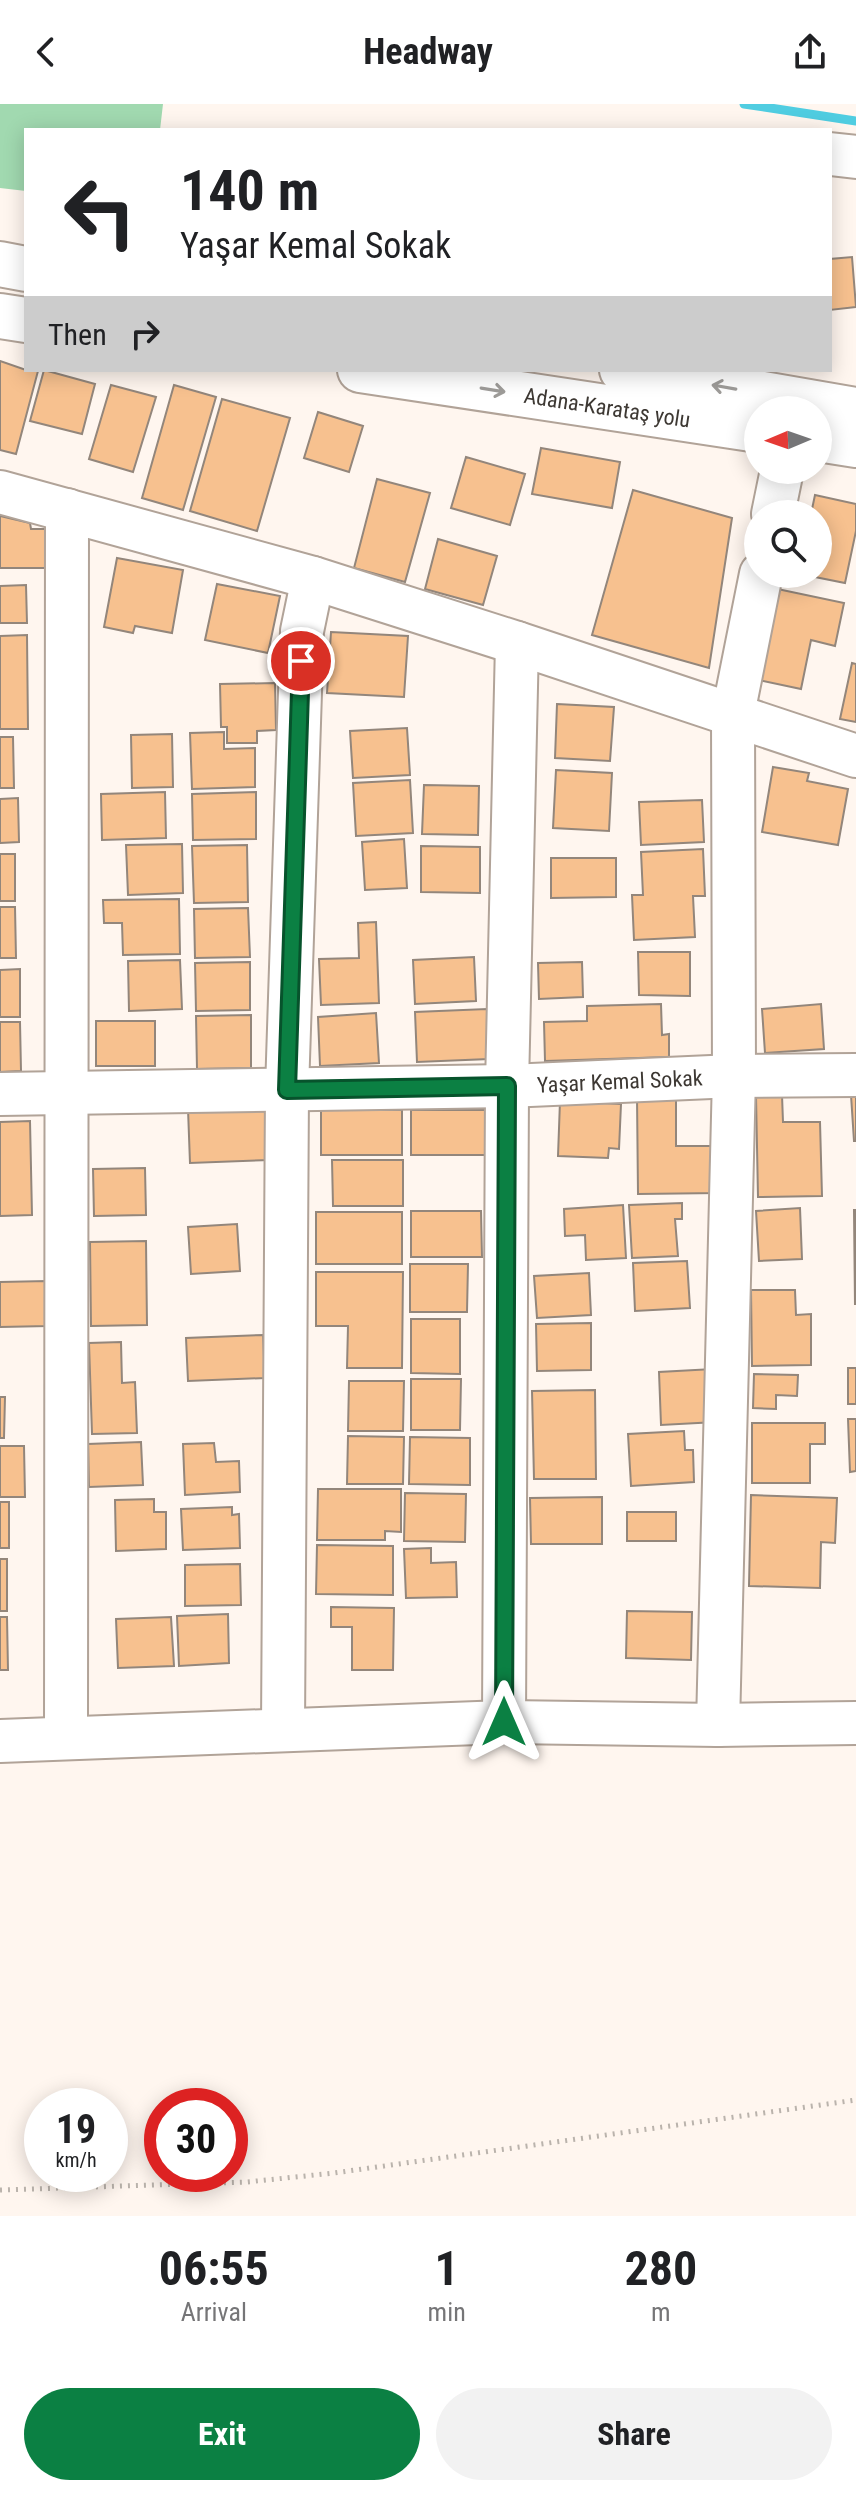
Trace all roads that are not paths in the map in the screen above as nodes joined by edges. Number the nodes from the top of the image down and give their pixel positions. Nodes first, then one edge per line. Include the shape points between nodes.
1 (832, 154) edge
2 (856, 157) edge
3 (0, 264) edge
4 (24, 269) edge
5 (0, 316) edge
6 (24, 320) edge
7 (373, 372) edge
8 (645, 372) edge
9 (680, 375) edge
10 (856, 410) edge
11 (744, 428) edge
12 (832, 441) edge
13 (856, 445) edge
14 (0, 492) edge
15 (67, 510) junction
16 (313, 578) junction
17 (758, 588) edge
18 (517, 643) junction
19 (733, 714) junction
20 (856, 756) edge
21 (856, 1075) edge
22 (734, 1076) junction
23 (507, 1086) junction
24 (287, 1090) junction
25 (67, 1093) junction
26 (0, 1094) edge
27 (504, 1722) junction
28 (856, 1723) edge
29 (718, 1725) junction
30 (283, 1730) junction
31 (66, 1738) junction
32 (0, 1741) edge

1 - 2 street
3 - 4 main road
5 - 6 main road
7 -> 11 main road, Adana-Karataş yolu
8 - 9 main road, Adana-Karataş yolu
10 -> 9 main road, Adana-Karataş yolu
12 - 13 main road
14 - 15 street
15 - 16 street
15 - 25 street
16 - 18 street
16 - 24 street via 302,631
17 - 19 street
18 - 19 street
18 - 23 street
19 - 20 street
19 - 22 street
21 - 22 street, Yaşar Kemal Sokak
22 - 23 street, Yaşar Kemal Sokak
22 - 29 street
23 - 24 street, Yaşar Kemal Sokak
23 - 27 street
24 - 25 street, Yaşar Kemal Sokak
24 - 30 street
25 - 26 street, Yaşar Kemal Sokak
25 - 31 street
27 - 29 street
27 - 30 street
28 - 29 street
30 - 31 street
31 - 32 street

